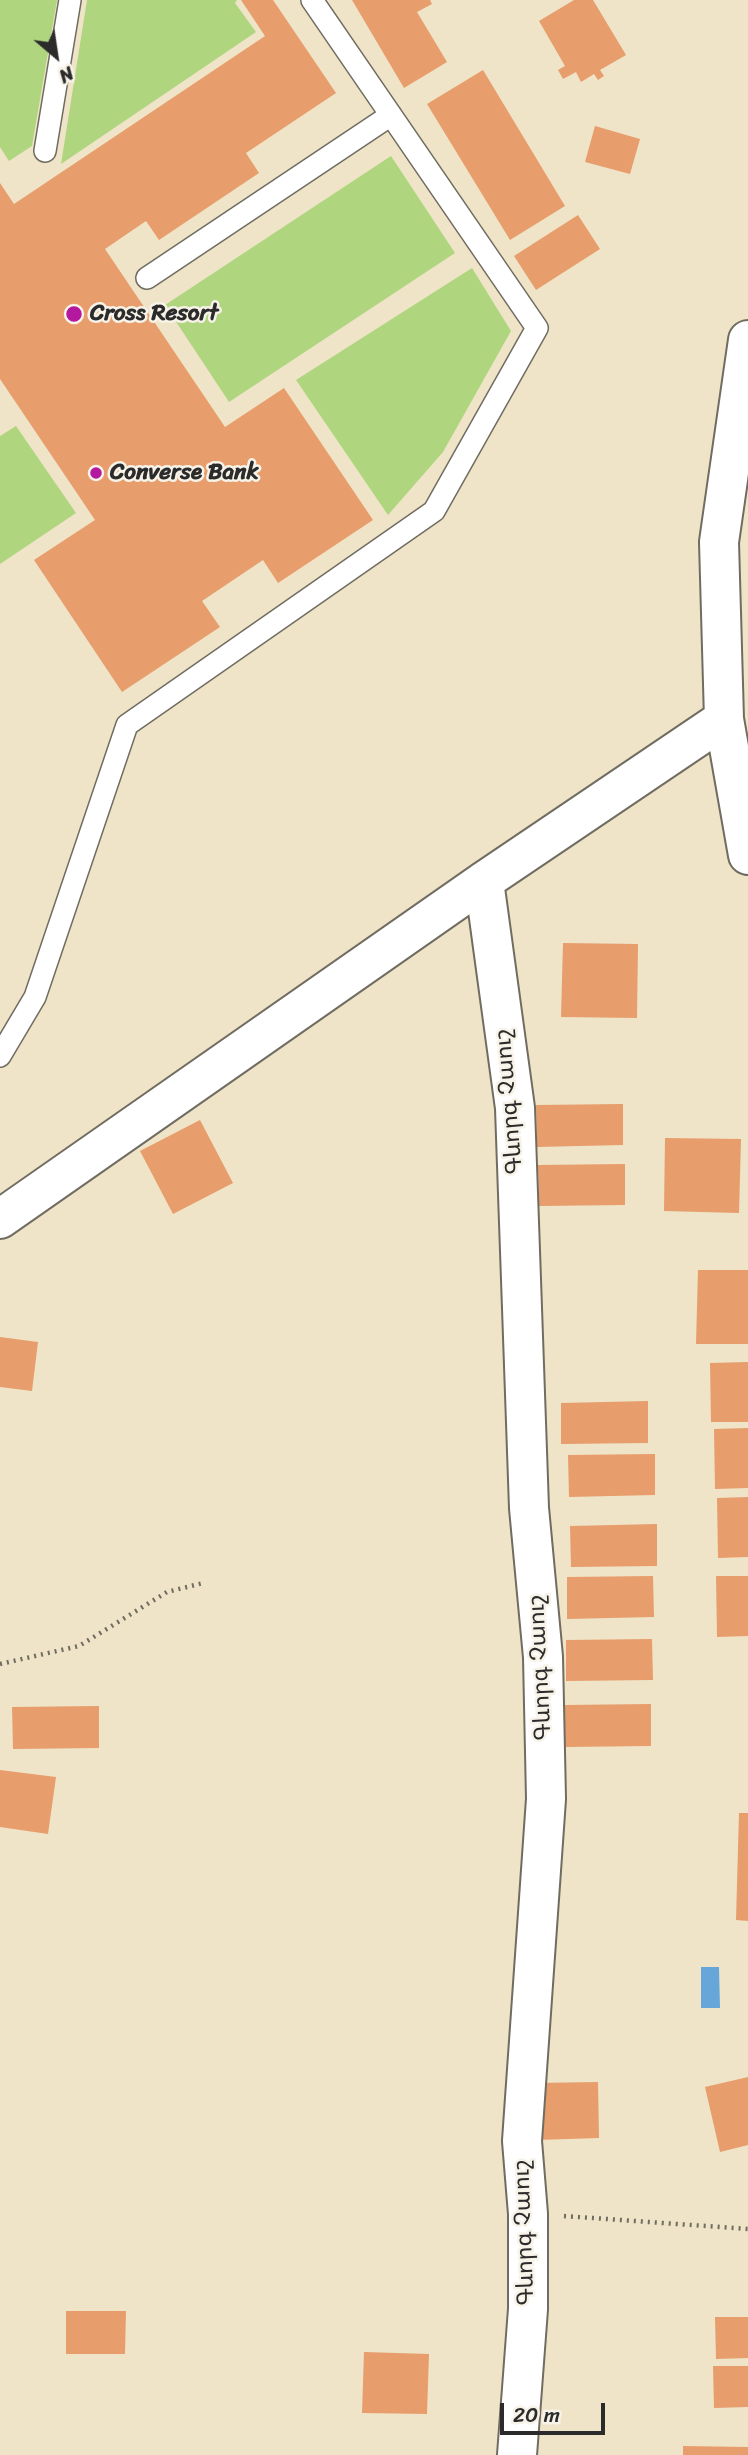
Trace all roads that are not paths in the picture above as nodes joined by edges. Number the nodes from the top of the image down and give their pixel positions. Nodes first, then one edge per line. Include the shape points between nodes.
1 (70, 0) edge
2 (312, 0) edge
3 (391, 115) junction
4 (45, 151) dead end
5 (147, 278) dead end
6 (748, 340) edge
7 (724, 719) junction
8 (748, 855) edge
9 (484, 881) junction
10 (0, 1056) edge
11 (0, 1219) edge
12 (517, 2455) edge

1 - 4 lane
2 - 3 lane
3 - 5 lane
3 - 10 lane via 537,328 434,511 127,725 35,997
6 - 7 street via 719,542
7 - 8 street
7 - 9 street
9 - 11 street
9 - 12 street, Գևորգ Չաուշ via 515,1108 529,1507 543,1657 546,1799 522,2141 528,2309

